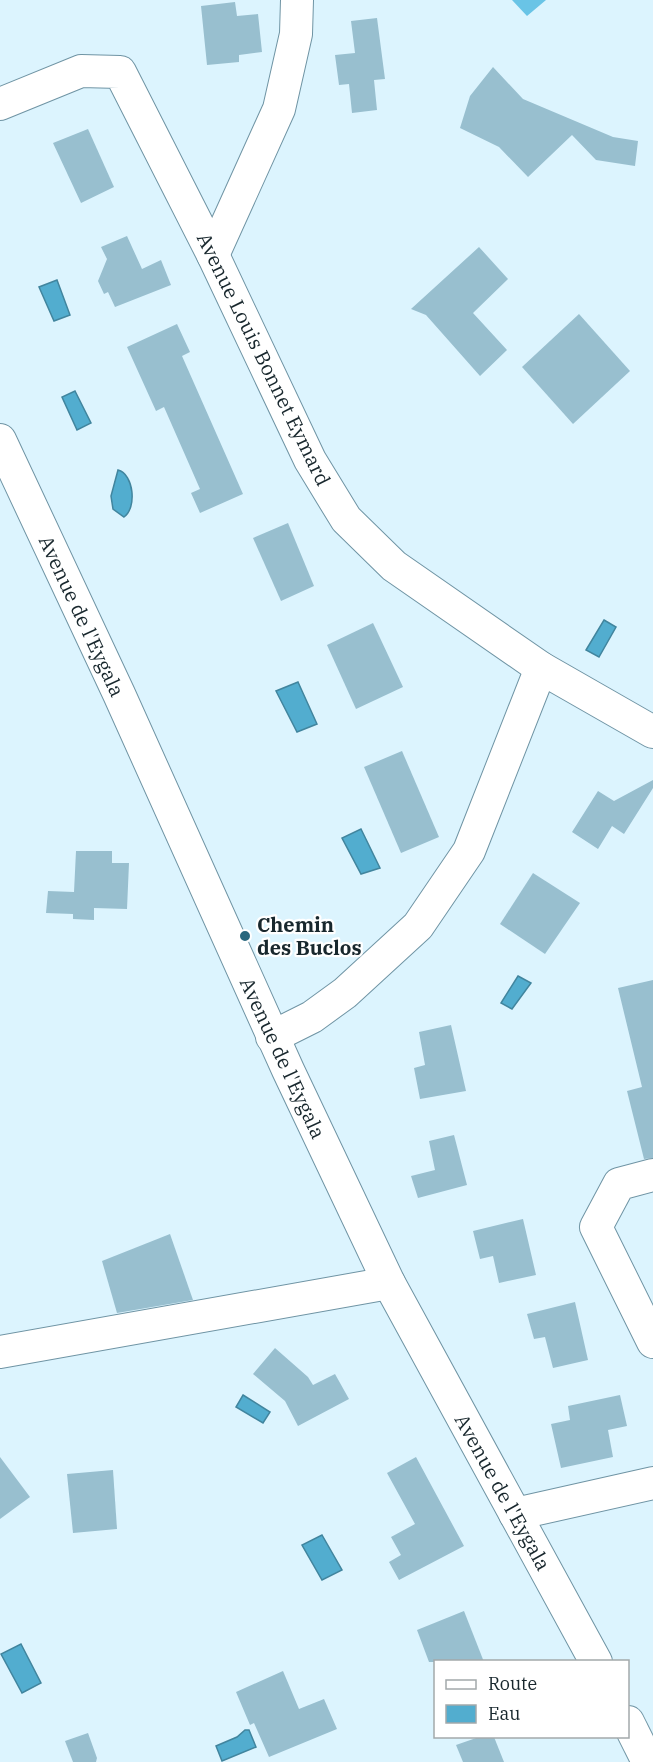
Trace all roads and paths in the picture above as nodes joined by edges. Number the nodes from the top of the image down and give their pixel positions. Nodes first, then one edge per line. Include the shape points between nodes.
1 (297, 0) edge
2 (0, 104) edge
3 (213, 255) junction
4 (0, 440) edge
5 (541, 668) junction
6 (653, 732) edge
7 (272, 1037) junction
8 (653, 1175) edge
9 (389, 1283) junction
10 (653, 1342) edge
11 (0, 1352) edge
12 (653, 1483) edge
13 (515, 1514) junction
14 (595, 1660) edge
15 (629, 1726) edge
16 (648, 1762) edge

1 - 3 street via 296,34 279,109
2 - 3 street, Avenue Louis Bonnet Eymard via 81,71 120,72
3 - 5 street, Avenue Louis Bonnet Eymard via 310,460 346,519 394,566
4 - 7 street, Avenue de l'Eygala
5 - 6 street, Avenue Louis Bonnet Eymard
5 - 7 street via 469,851 418,926 345,993 312,1017
7 - 9 street, Avenue de l'Eygala
8 - 10 street via 619,1184 596,1227
9 - 11 street
9 - 13 street, Avenue de l'Eygala
12 - 13 street
13 - 14 street, Avenue de l'Eygala
15 - 16 street

